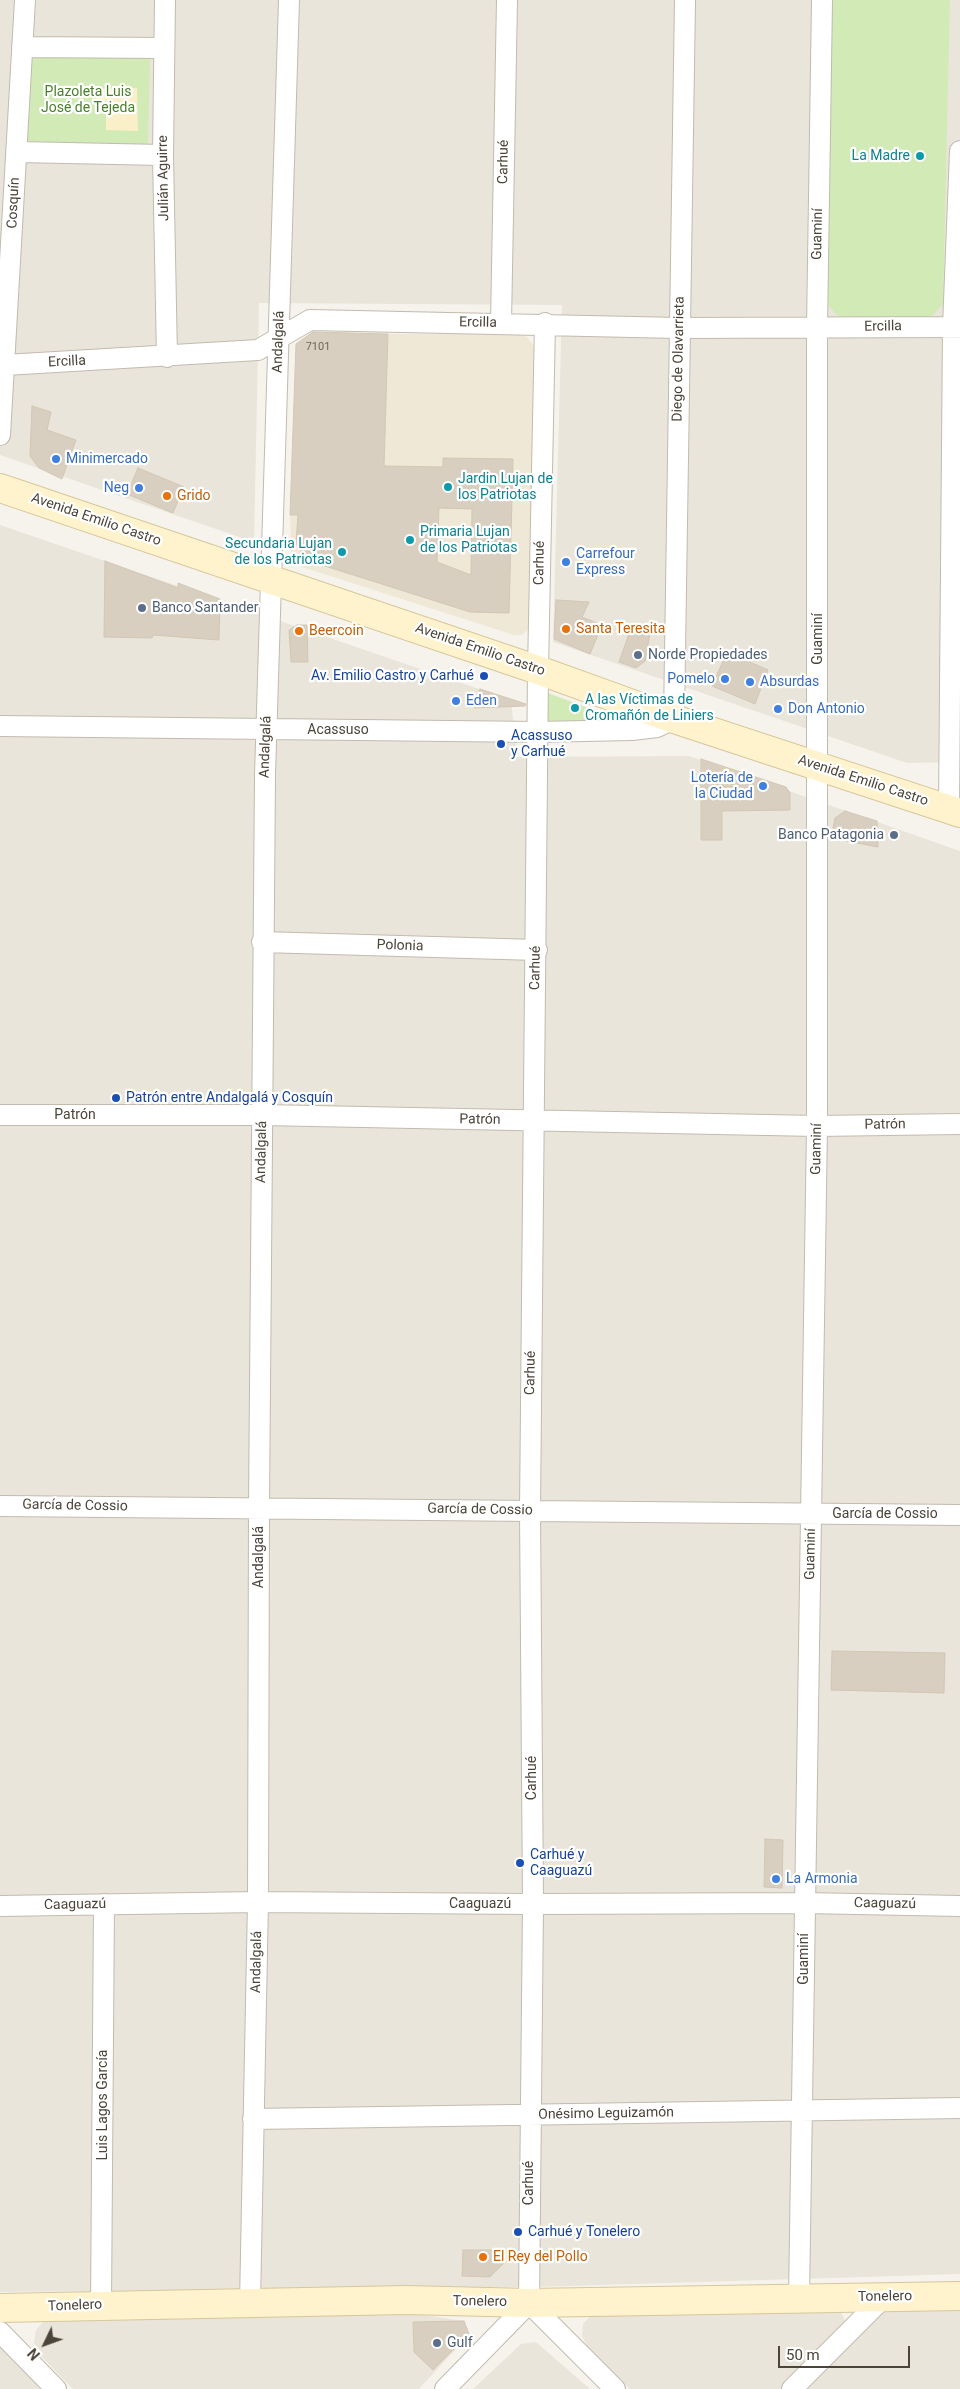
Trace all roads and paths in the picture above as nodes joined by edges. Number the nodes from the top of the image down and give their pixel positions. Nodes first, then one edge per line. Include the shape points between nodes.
1 (25, 0) edge
2 (165, 0) edge
3 (289, 0) edge
4 (507, 0) edge
5 (685, 0) edge
6 (822, 0) edge
7 (22, 47) junction
8 (164, 48) junction
9 (960, 150) edge
10 (18, 152) junction
11 (163, 156) junction
12 (502, 323) junction
13 (545, 323) junction
14 (956, 327) edge
15 (679, 328) junction
16 (817, 328) junction
17 (280, 337) junction
18 (167, 357) junction
19 (5, 366) junction
20 (0, 435) edge
21 (0, 488) edge
22 (270, 579) junction
23 (538, 670) junction
24 (674, 718) junction
25 (0, 726) edge
26 (266, 730) junction
27 (538, 732) junction
28 (818, 766) junction
29 (955, 811) edge
30 (262, 942) junction
31 (537, 950) junction
32 (0, 1115) edge
33 (262, 1115) junction
34 (534, 1121) junction
35 (960, 1124) edge
36 (817, 1126) junction
37 (0, 1506) edge
38 (259, 1508) junction
39 (530, 1511) junction
40 (812, 1513) junction
41 (960, 1515) edge
42 (258, 1902) junction
43 (804, 1903) junction
44 (104, 1904) junction
45 (533, 1904) junction
46 (0, 1906) edge
47 (960, 1906) edge
48 (960, 2108) edge
49 (803, 2109) junction
50 (530, 2115) junction
51 (253, 2119) junction
52 (960, 2296) edge
53 (884, 2297) junction
54 (799, 2298) junction
55 (529, 2303) junction
56 (250, 2304) junction
57 (101, 2305) junction
58 (0, 2308) edge
59 (0, 2332) edge
60 (56, 2389) edge
61 (446, 2389) edge
62 (615, 2389) edge
63 (792, 2389) edge

1 - 7 street, Cosquín
2 - 8 street, Julián Aguirre
3 - 17 street, Andalgalá
4 - 12 street, Carhué
5 - 15 street, Diego de Olavarrieta
6 - 16 street, Guaminí
7 - 8 street
7 - 10 street, Cosquín
8 - 11 street, Julián Aguirre
9 - 14 street
10 - 11 street
10 - 19 street, Cosquín
11 - 18 street, Julián Aguirre
12 - 13 street, Ercilla
12 - 17 street, Ercilla via 310,320
13 - 15 street, Ercilla
13 - 23 street, Carhué
14 - 16 street, Ercilla
14 - 29 street
15 - 16 street, Ercilla
15 - 24 street, Diego de Olavarrieta
16 - 28 street, Guaminí
17 - 18 street, Ercilla via 258,350
17 - 22 street, Andalgalá
18 - 19 street, Ercilla
19 - 20 street, Cosquín
21 - 22 main road, Avenida Emilio Castro
22 - 23 main road, Avenida Emilio Castro
22 - 26 street, Andalgalá
23 - 24 main road, Avenida Emilio Castro
23 - 27 street, Carhué
24 - 27 street, Acassuso via 656,727 632,730
24 - 28 main road, Avenida Emilio Castro
25 - 26 street, Acassuso
26 - 27 street, Acassuso
26 - 30 street, Andalgalá
27 - 31 street, Carhué
28 - 29 main road, Avenida Emilio Castro
28 - 36 street, Guaminí
30 - 31 street, Polonia
30 - 33 street, Andalgalá
31 - 34 street, Carhué
32 - 33 street, Patrón
33 - 34 street, Patrón
33 - 38 street, Andalgalá
34 - 36 street, Patrón
34 - 39 street, Carhué
35 - 36 street, Patrón
36 - 40 street, Guaminí
37 - 38 street, García de Cossio
38 - 39 street, García de Cossio
38 - 42 street, Andalgalá
39 - 40 street, García de Cossio
39 - 45 street, Carhué
40 - 41 street, García de Cossio
40 - 43 street, Guaminí
42 - 44 street, Caaguazú
42 - 45 street, Caaguazú
42 - 51 street, Andalgalá
43 - 45 street, Caaguazú
43 - 47 street, Caaguazú
43 - 49 street, Guaminí
44 - 46 street, Caaguazú
44 - 57 street, Luis Lagos García
45 - 50 street, Carhué
48 - 49 street, Onésimo Leguizamón
49 - 50 street, Onésimo Leguizamón
49 - 54 street, Guaminí
50 - 51 street, Onésimo Leguizamón
50 - 55 street, Carhué
51 - 56 street, Andalgalá
52 - 53 main road, Tonelero
53 - 54 main road, Tonelero
53 - 63 street
54 - 55 main road, Tonelero
55 - 56 main road, Tonelero via 406,2300
55 - 61 street
55 - 62 street
56 - 57 main road, Tonelero
57 - 58 main road, Tonelero
59 - 60 street

